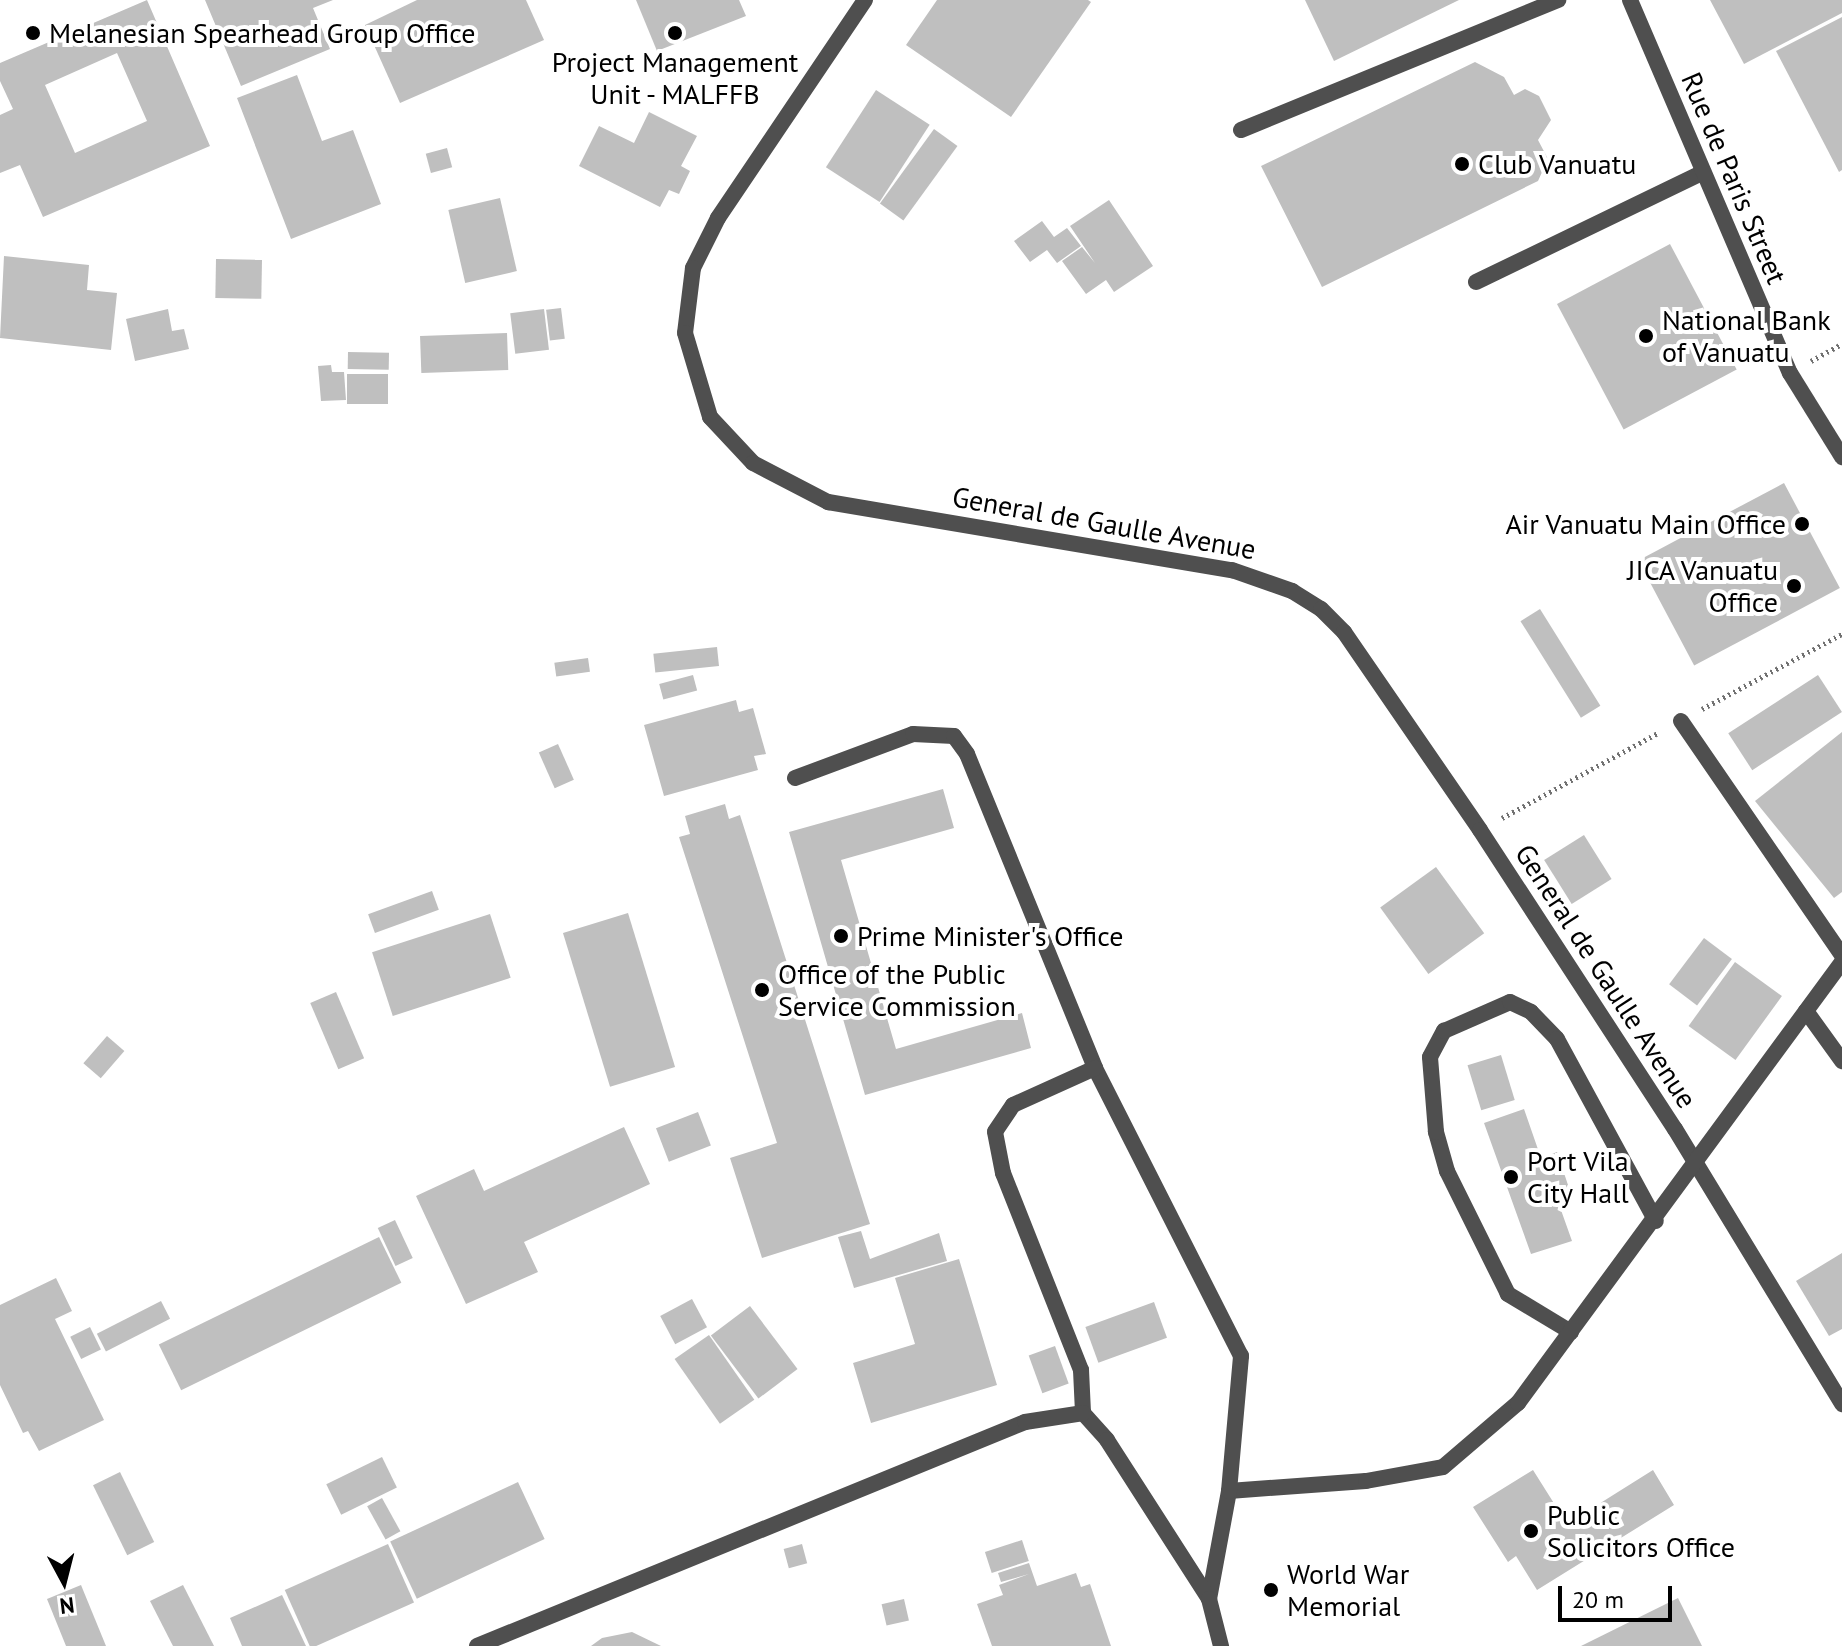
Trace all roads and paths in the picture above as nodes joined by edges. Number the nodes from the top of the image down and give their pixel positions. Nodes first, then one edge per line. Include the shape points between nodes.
1 (865, 0) edge
2 (1558, 0) edge
3 (1630, 0) edge
4 (1241, 130) dead end
5 (1701, 173) junction
6 (1476, 282) dead end
7 (1842, 457) edge
8 (1681, 721) dead end
9 (795, 778) dead end
10 (1842, 955) edge
11 (1842, 962) edge
12 (1806, 1011) junction
13 (1842, 1061) edge
14 (1095, 1068) junction
15 (1696, 1164) junction
16 (1656, 1221) junction
17 (1571, 1332) junction
18 (1842, 1404) edge
19 (1083, 1413) junction
20 (1229, 1491) junction
21 (1209, 1599) junction
22 (477, 1646) edge
23 (1221, 1646) edge

1 - 15 street, General de Gaulle Avenue via 718,218 693,268 685,333 710,417 753,463 828,502 1232,570 1292,591 1321,609 1390,697
2 - 4 street
3 - 5 street, Rue de Paris Street
5 - 6 street
5 - 7 street, Rue de Paris Street via 1790,373
8 - 10 street
9 - 14 street via 913,734 954,736 967,754
11 - 12 street
12 - 13 street
12 - 15 street
14 - 19 street via 1013,1105 995,1132 1003,1173 1081,1370
14 - 20 street via 1241,1356
15 - 16 street
15 - 18 street, General de Gaulle Avenue
16 - 17 street
16 - 17 street via 1557,1039 1531,1012 1510,1002 1444,1031 1430,1057 1436,1132 1447,1171 1508,1294
17 - 20 street via 1518,1403 1443,1467 1366,1481
19 - 21 street via 1107,1440
19 - 22 street via 1025,1422
20 - 21 street
21 - 23 street

